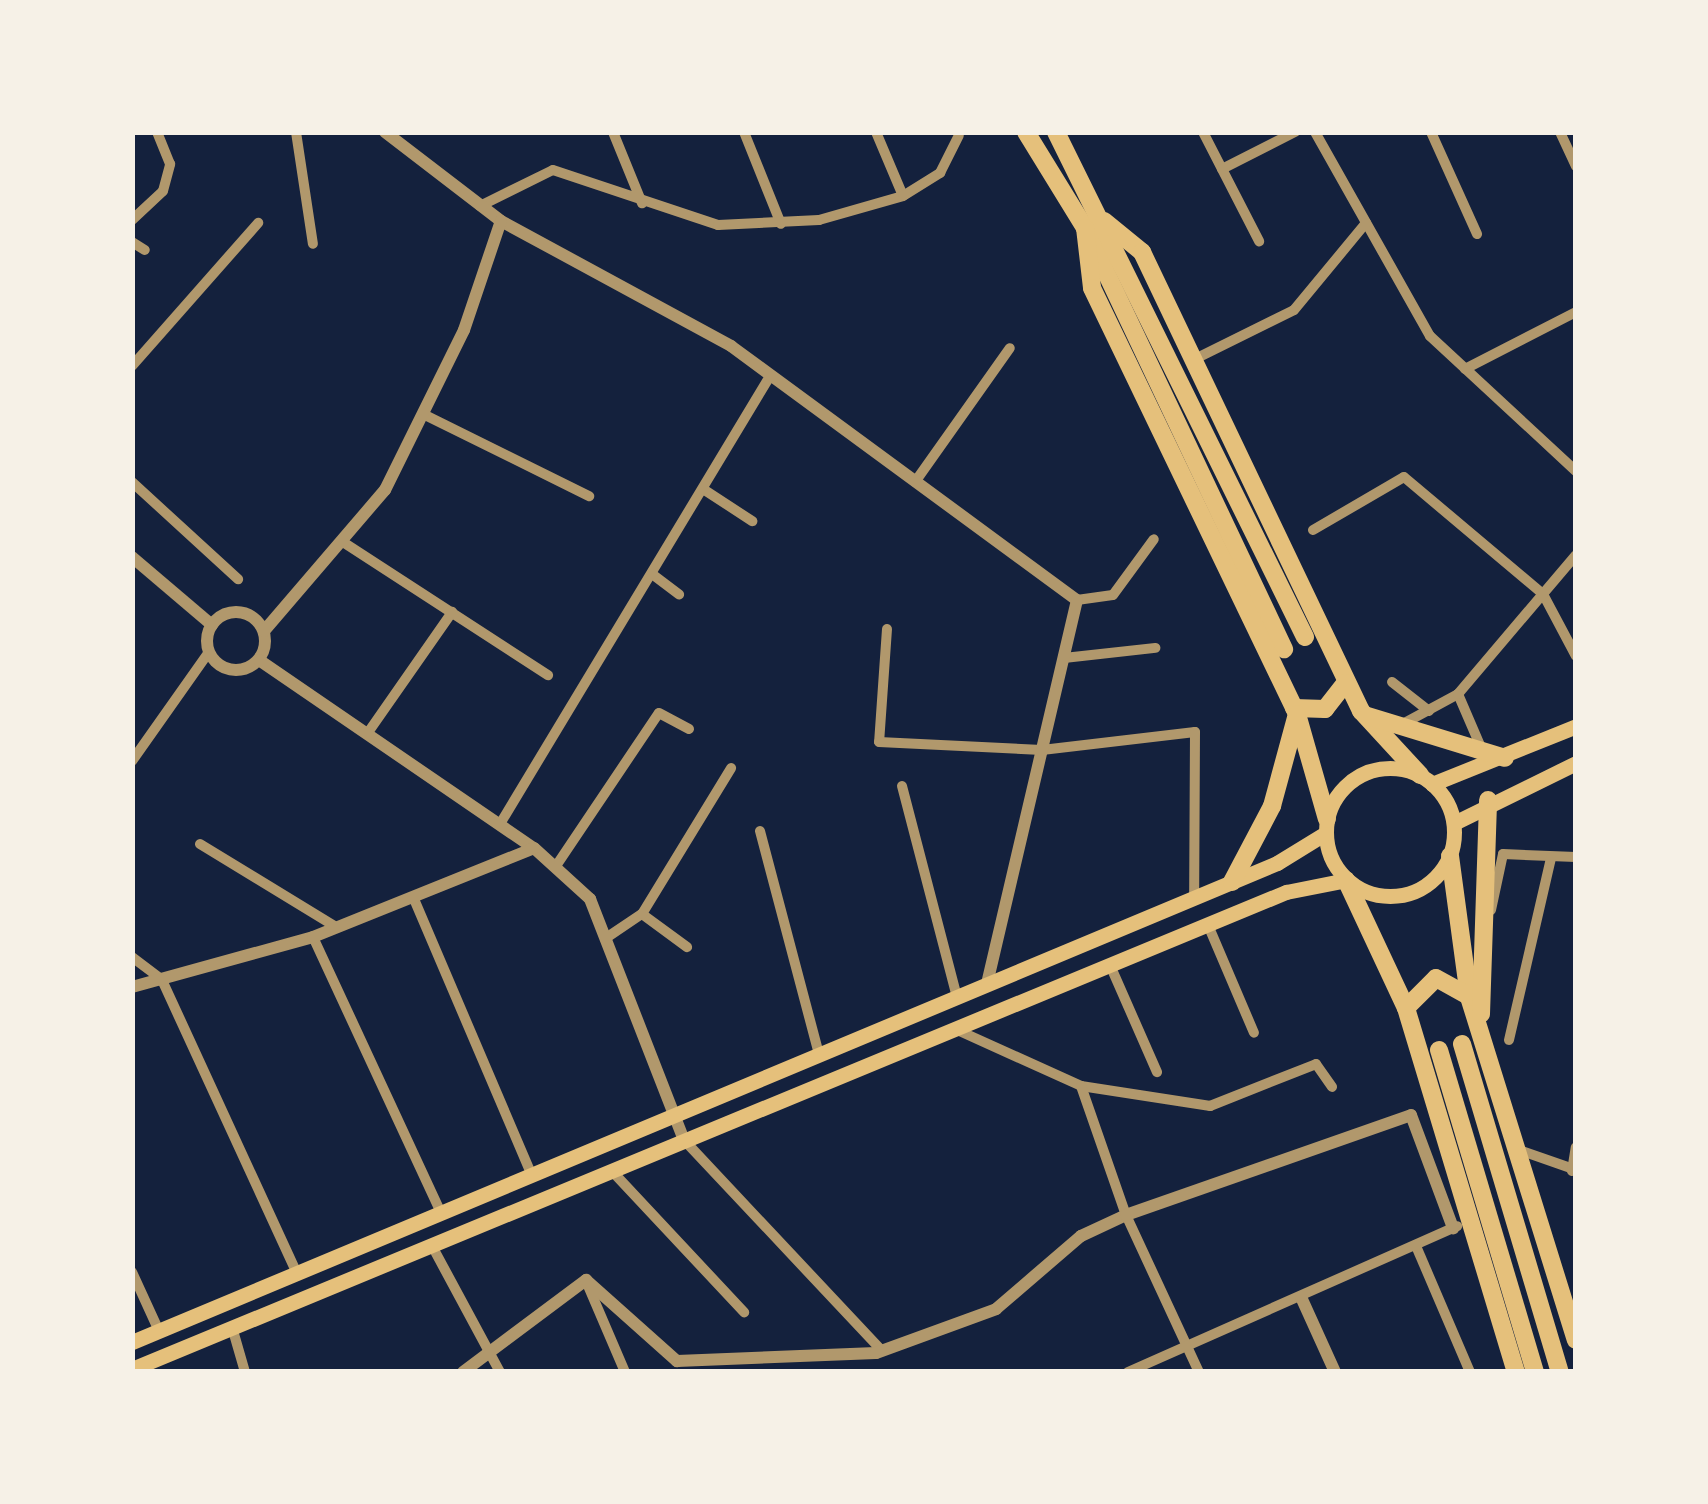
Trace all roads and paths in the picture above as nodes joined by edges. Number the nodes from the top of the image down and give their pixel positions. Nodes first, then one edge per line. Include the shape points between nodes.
1 (157, 132) edge
2 (296, 132) edge
3 (385, 132) edge
4 (613, 132) edge
5 (744, 132) edge
6 (876, 132) edge
7 (1026, 132) edge
8 (1056, 132) edge
9 (1204, 132) edge
10 (1294, 132) edge
11 (1316, 132) edge
12 (1431, 132) edge
13 (1560, 132) edge
14 (959, 135) edge
15 (1576, 166) edge
16 (1222, 168) junction
17 (903, 196) junction
18 (642, 202) junction
19 (480, 206) junction
20 (132, 220) edge
21 (501, 220) junction
22 (1104, 221) junction
23 (258, 223) dead end
24 (1366, 223) junction
25 (780, 224) junction
26 (1085, 228) junction
27 (1477, 234) dead end
28 (1259, 241) dead end
29 (132, 242) edge
30 (312, 244) dead end
31 (145, 250) dead end
32 (1576, 312) edge
33 (1010, 348) dead end
34 (1195, 359) junction
35 (132, 366) edge
36 (1465, 369) junction
37 (770, 376) junction
38 (428, 416) junction
39 (1576, 471) edge
40 (132, 482) edge
41 (915, 482) junction
42 (703, 489) junction
43 (590, 496) dead end
44 (752, 521) dead end
45 (1312, 530) dead end
46 (1154, 539) dead end
47 (346, 544) junction
48 (1576, 555) edge
49 (132, 557) edge
50 (652, 574) junction
51 (238, 579) dead end
52 (680, 594) dead end
53 (1543, 594) junction
54 (1077, 600) junction
55 (452, 612) junction
56 (212, 625) junction
57 (887, 628) dead end
58 (264, 631) junction
59 (1305, 637) dead end
60 (1155, 648) dead end
61 (1284, 649) dead end
62 (209, 652) junction
63 (1576, 656) edge
64 (1064, 658) junction
65 (259, 660) junction
66 (548, 676) dead end
67 (1392, 682) dead end
68 (1346, 683) junction
69 (1458, 694) junction
70 (1296, 711) junction
71 (1360, 711) junction
72 (1429, 711) junction
73 (1576, 726) edge
74 (690, 729) dead end
75 (1391, 730) junction
76 (367, 734) junction
77 (1042, 750) junction
78 (1484, 754) junction
79 (1505, 758) junction
80 (132, 761) edge
81 (1576, 763) edge
82 (731, 768) dead end
83 (1426, 780) junction
84 (902, 786) dead end
85 (1488, 800) junction
86 (1454, 823) junction
87 (500, 824) junction
88 (1326, 826) junction
89 (760, 831) dead end
90 (200, 844) dead end
91 (534, 848) junction
92 (1450, 856) junction
93 (1576, 857) edge
94 (1550, 858) junction
95 (556, 866) junction
96 (1346, 880) junction
97 (1232, 882) junction
98 (1194, 898) junction
99 (414, 899) junction
100 (642, 914) junction
101 (1208, 925) junction
102 (336, 927) junction
103 (610, 936) junction
104 (313, 937) junction
105 (1483, 944) junction
106 (687, 948) dead end
107 (132, 957) edge
108 (1110, 965) junction
109 (162, 980) junction
110 (987, 984) junction
111 (132, 987) edge
112 (957, 997) junction
113 (1469, 997) junction
114 (1406, 1008) junction
115 (1480, 1025) junction
116 (955, 1029) junction
117 (1254, 1033) dead end
118 (1509, 1040) dead end
119 (1462, 1044) dead end
120 (1439, 1050) dead end
121 (819, 1055) junction
122 (1156, 1072) dead end
123 (1081, 1086) junction
124 (1332, 1087) dead end
125 (675, 1115) junction
126 (684, 1140) junction
127 (1576, 1147) edge
128 (1519, 1150) junction
129 (610, 1170) junction
130 (1574, 1170) edge
131 (532, 1174) junction
132 (441, 1213) junction
133 (1126, 1215) junction
134 (1471, 1218) junction
135 (1453, 1228) junction
136 (431, 1244) junction
137 (1416, 1246) junction
138 (132, 1272) edge
139 (297, 1273) junction
140 (586, 1280) junction
141 (1301, 1297) junction
142 (744, 1312) dead end
143 (232, 1327) junction
144 (159, 1330) junction
145 (1576, 1340) edge
146 (132, 1342) edge
147 (1186, 1344) junction
148 (487, 1346) junction
149 (882, 1351) junction
150 (772, 1357) junction
151 (152, 1366) edge
152 (132, 1368) edge
153 (245, 1372) edge
154 (463, 1372) edge
155 (500, 1372) edge
156 (626, 1372) edge
157 (778, 1372) edge
158 (1128, 1372) edge
159 (1200, 1372) edge
160 (1335, 1372) edge
161 (1470, 1372) edge
162 (1516, 1372) edge
163 (1535, 1372) edge
164 (1560, 1372) edge

1 - 20 street via 170,164 163,192
2 - 30 street
3 - 19 street
4 - 18 street
5 - 25 street
6 - 17 street
7 - 26 highway
8 - 22 highway
9 - 16 street
10 - 16 street
11 - 24 street
12 - 27 street
13 - 15 street
14 - 17 street via 940,172
16 - 28 street
17 - 25 street
18 - 19 street via 553,170
18 - 25 street via 718,225
19 - 21 street
21 - 37 street via 642,294
21 - 38 street
22 - 34 highway via 1142,252
22 - 59 highway
23 - 35 street
24 - 34 street via 1294,310
24 - 36 street via 1430,336
26 - 61 highway
26 - 70 highway via 1092,288
29 - 31 street
32 - 36 street
33 - 41 street
34 - 68 highway
36 - 39 street
37 - 41 street
37 - 42 street
38 - 43 street
38 - 47 street
40 - 51 street
41 - 54 street
42 - 44 street
42 - 50 street
45 - 53 street via 1404,478
46 - 54 street via 1113,595
47 - 55 street
47 - 58 street
48 - 53 street
49 - 56 street
50 - 52 street
50 - 87 street
53 - 63 street
53 - 69 street
54 - 64 street
55 - 66 street
55 - 76 street
56 - 58 street via 244,612
56 - 62 street
57 - 77 street via 879,742
58 - 65 street
60 - 64 street
62 - 65 street via 232,670
62 - 80 street
64 - 77 street
65 - 76 street
67 - 72 street
68 - 70 highway via 1325,708
68 - 71 highway
69 - 72 street
69 - 78 street
70 - 88 highway
70 - 97 highway via 1272,806
71 - 75 highway
71 - 83 highway
72 - 75 street
73 - 79 main road
74 - 95 street via 659,713
75 - 78 highway
76 - 87 street
77 - 98 street via 1195,732
77 - 110 street
78 - 79 highway
79 - 83 main road
81 - 85 main road
82 - 100 street
83 - 86 main road
83 - 88 main road via 1367,772 1338,794
84 - 112 street
85 - 86 main road
85 - 105 highway
86 - 92 main road
87 - 91 street
88 - 96 main road
88 - 97 main road
89 - 121 street
90 - 102 street
91 - 95 street
91 - 99 street
92 - 96 main road via 1407,895 1379,896
92 - 113 highway
93 - 94 street
94 - 105 street via 1503,854
94 - 118 street
95 - 103 street
96 - 101 main road
96 - 114 highway
97 - 98 main road
98 - 110 main road
99 - 102 street
99 - 131 street
100 - 103 street
100 - 106 street
101 - 108 main road
101 - 117 street
102 - 104 street
103 - 125 street
104 - 109 street
104 - 132 street
105 - 115 highway
107 - 109 street
108 - 116 main road
108 - 122 street
109 - 111 street
109 - 139 street
110 - 112 main road
112 - 121 main road
113 - 114 highway via 1436,978
113 - 115 highway
114 - 134 highway
115 - 128 highway
116 - 123 street
116 - 126 main road
119 - 164 highway
120 - 163 highway
121 - 125 main road
123 - 124 street via 1210,1106 1316,1064
123 - 133 street
125 - 126 street
125 - 131 main road
126 - 129 main road
126 - 149 street
127 - 130 street
128 - 130 street
128 - 145 highway
129 - 136 main road
129 - 142 street
131 - 132 main road
132 - 139 main road
133 - 135 street via 1410,1115
133 - 147 street
133 - 149 street via 1081,1236 996,1309
134 - 135 street
134 - 162 highway
135 - 137 street
136 - 143 main road
136 - 148 street
137 - 141 street
137 - 161 street
138 - 144 street
139 - 144 main road
140 - 148 street
140 - 150 street via 677,1360
140 - 156 street
141 - 147 street
141 - 160 street
143 - 151 main road
143 - 153 street
144 - 146 main road
147 - 158 street
147 - 159 street
148 - 154 street
148 - 155 street
149 - 150 street
150 - 157 street
151 - 152 main road

